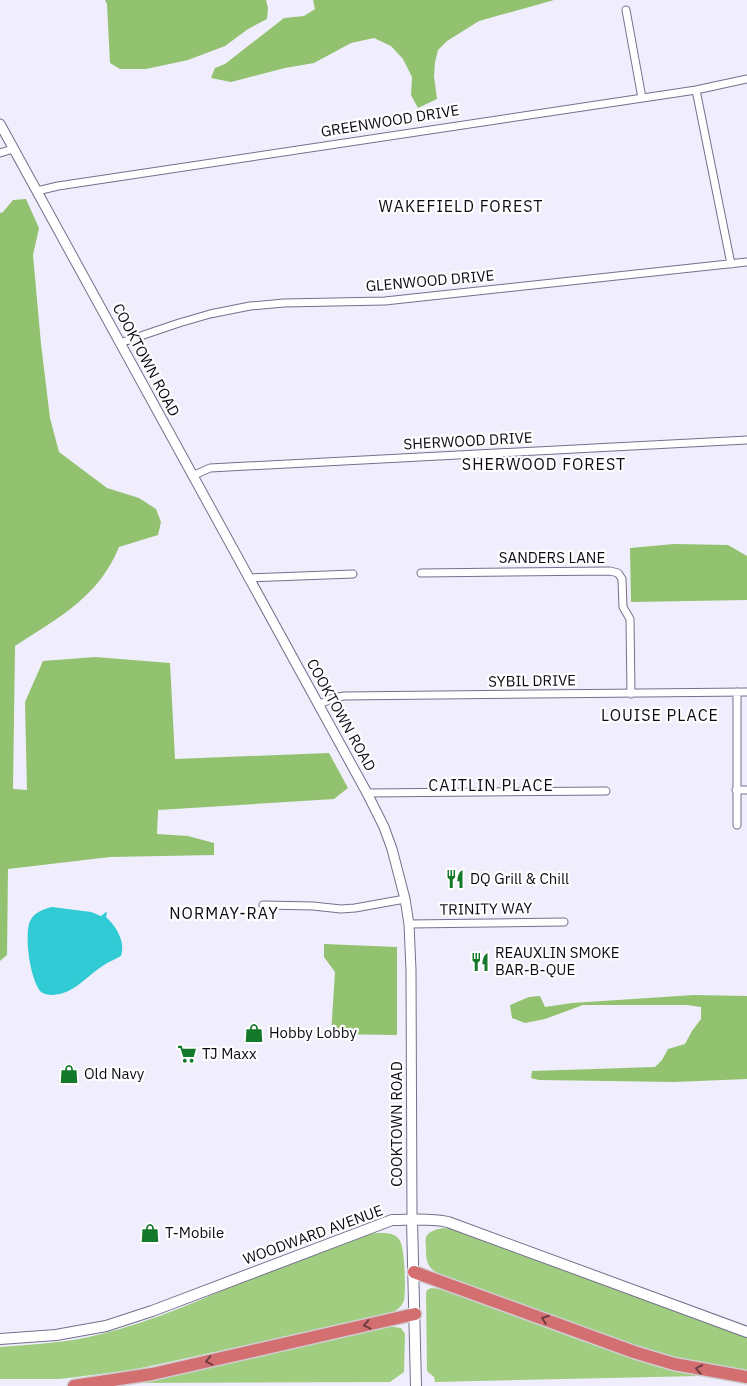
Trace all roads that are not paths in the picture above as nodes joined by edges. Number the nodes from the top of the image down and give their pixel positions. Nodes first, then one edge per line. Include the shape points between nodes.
1 (626, 10) dead end
2 (747, 79) edge
3 (696, 90) junction
4 (642, 98) junction
5 (0, 124) edge
6 (13, 149) junction
7 (0, 153) edge
8 (37, 191) junction
9 (747, 262) edge
10 (731, 264) junction
11 (120, 343) junction
12 (747, 440) edge
13 (192, 476) junction
14 (421, 573) dead end
15 (352, 574) dead end
16 (248, 578) junction
17 (737, 692) junction
18 (747, 692) edge
19 (631, 694) junction
20 (318, 705) junction
21 (736, 790) junction
22 (747, 790) edge
23 (606, 791) dead end
24 (367, 793) junction
25 (737, 825) dead end
26 (405, 899) junction
27 (263, 905) dead end
28 (564, 922) dead end
29 (409, 924) junction
30 (412, 1220) junction
31 (414, 1272) junction
32 (415, 1314) junction
33 (747, 1332) edge
34 (0, 1339) edge
35 (747, 1377) edge
36 (74, 1386) edge
37 (416, 1386) edge

1 - 4 street
2 - 3 street, GREENWOOD DRIVE
3 - 4 street, GREENWOOD DRIVE
3 - 10 street
4 - 8 street, GREENWOOD DRIVE
5 - 6 street, COOKTOWN ROAD
6 - 7 street
6 - 8 street, COOKTOWN ROAD
8 - 11 street, COOKTOWN ROAD
9 - 10 street, GLENWOOD DRIVE
10 - 11 street, GLENWOOD DRIVE via 385,301 250,306 187,321
11 - 13 street, COOKTOWN ROAD
12 - 13 street, SHERWOOD DRIVE via 210,468
13 - 16 street, COOKTOWN ROAD
14 - 19 street, SANDERS LANE via 610,571 618,574 622,579 623,607 630,620
15 - 16 street
16 - 20 street, COOKTOWN ROAD
17 - 18 street, SYBIL DRIVE
17 - 19 street, SYBIL DRIVE
17 - 21 street
19 - 20 street, SYBIL DRIVE via 344,696
20 - 24 street, COOKTOWN ROAD
21 - 22 street
21 - 25 street
23 - 24 street
24 - 26 street, COOKTOWN ROAD via 392,849
26 - 27 street via 341,909
26 - 29 street, COOKTOWN ROAD
28 - 29 street, TRINITY WAY
29 - 30 street, COOKTOWN ROAD
30 - 31 main road, COOKTOWN ROAD
30 - 33 main road, WOODWARD AVENUE via 448,1222
30 - 34 main road, WOODWARD AVENUE via 392,1220 106,1326 56,1335
31 - 32 main road, COOKTOWN ROAD
35 -> 31 highway via 674,1364 634,1352
32 -> 36 highway via 152,1374
32 - 37 main road, COOKTOWN ROAD

